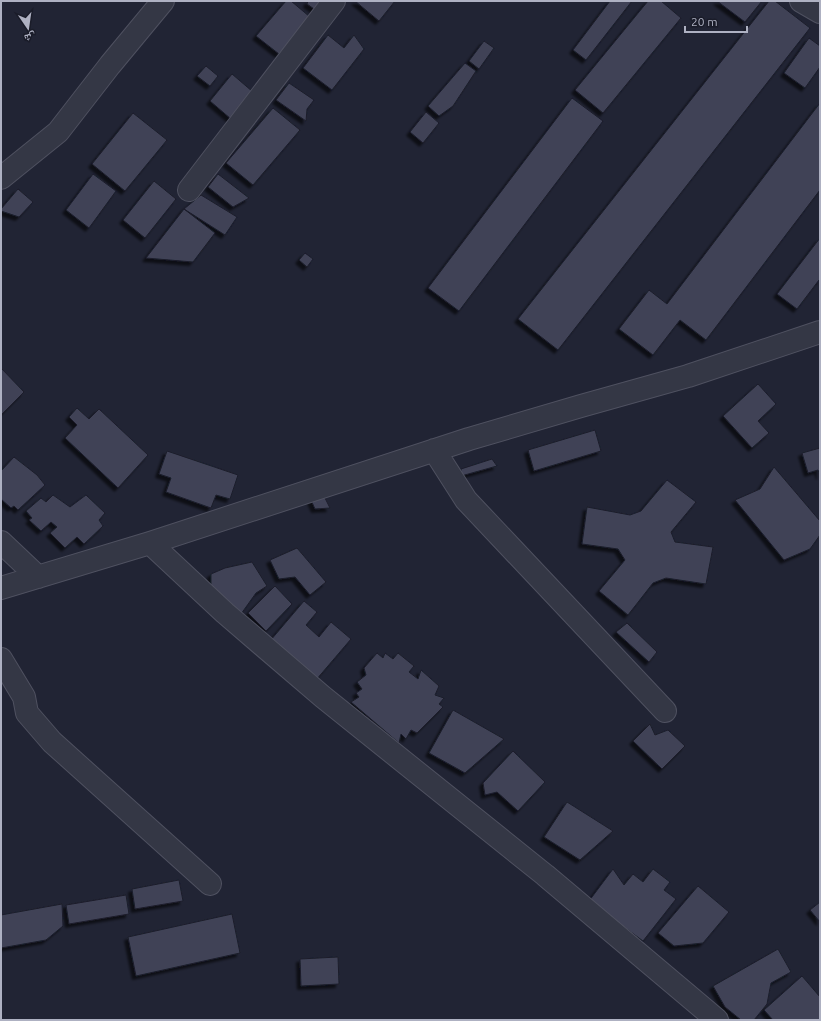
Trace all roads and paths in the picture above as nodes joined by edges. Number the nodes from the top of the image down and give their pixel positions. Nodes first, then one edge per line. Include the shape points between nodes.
1 (163, 1) edge
2 (334, 1) edge
3 (801, 1) edge
4 (820, 12) edge
5 (1, 178) edge
6 (189, 190) dead end
7 (820, 332) edge
8 (434, 450) junction
9 (1, 542) edge
10 (150, 543) junction
11 (38, 577) junction
12 (1, 588) edge
13 (1, 659) edge
14 (665, 711) dead end
15 (210, 884) dead end
16 (717, 1020) edge

1 - 5 street via 58,132
2 - 6 street
3 - 4 street
7 - 8 street via 688,376
8 - 10 street
8 - 14 street via 466,500
9 - 11 street
10 - 11 street
10 - 16 street via 323,697 538,870
11 - 12 street
13 - 15 street via 24,697 27,713 52,742

